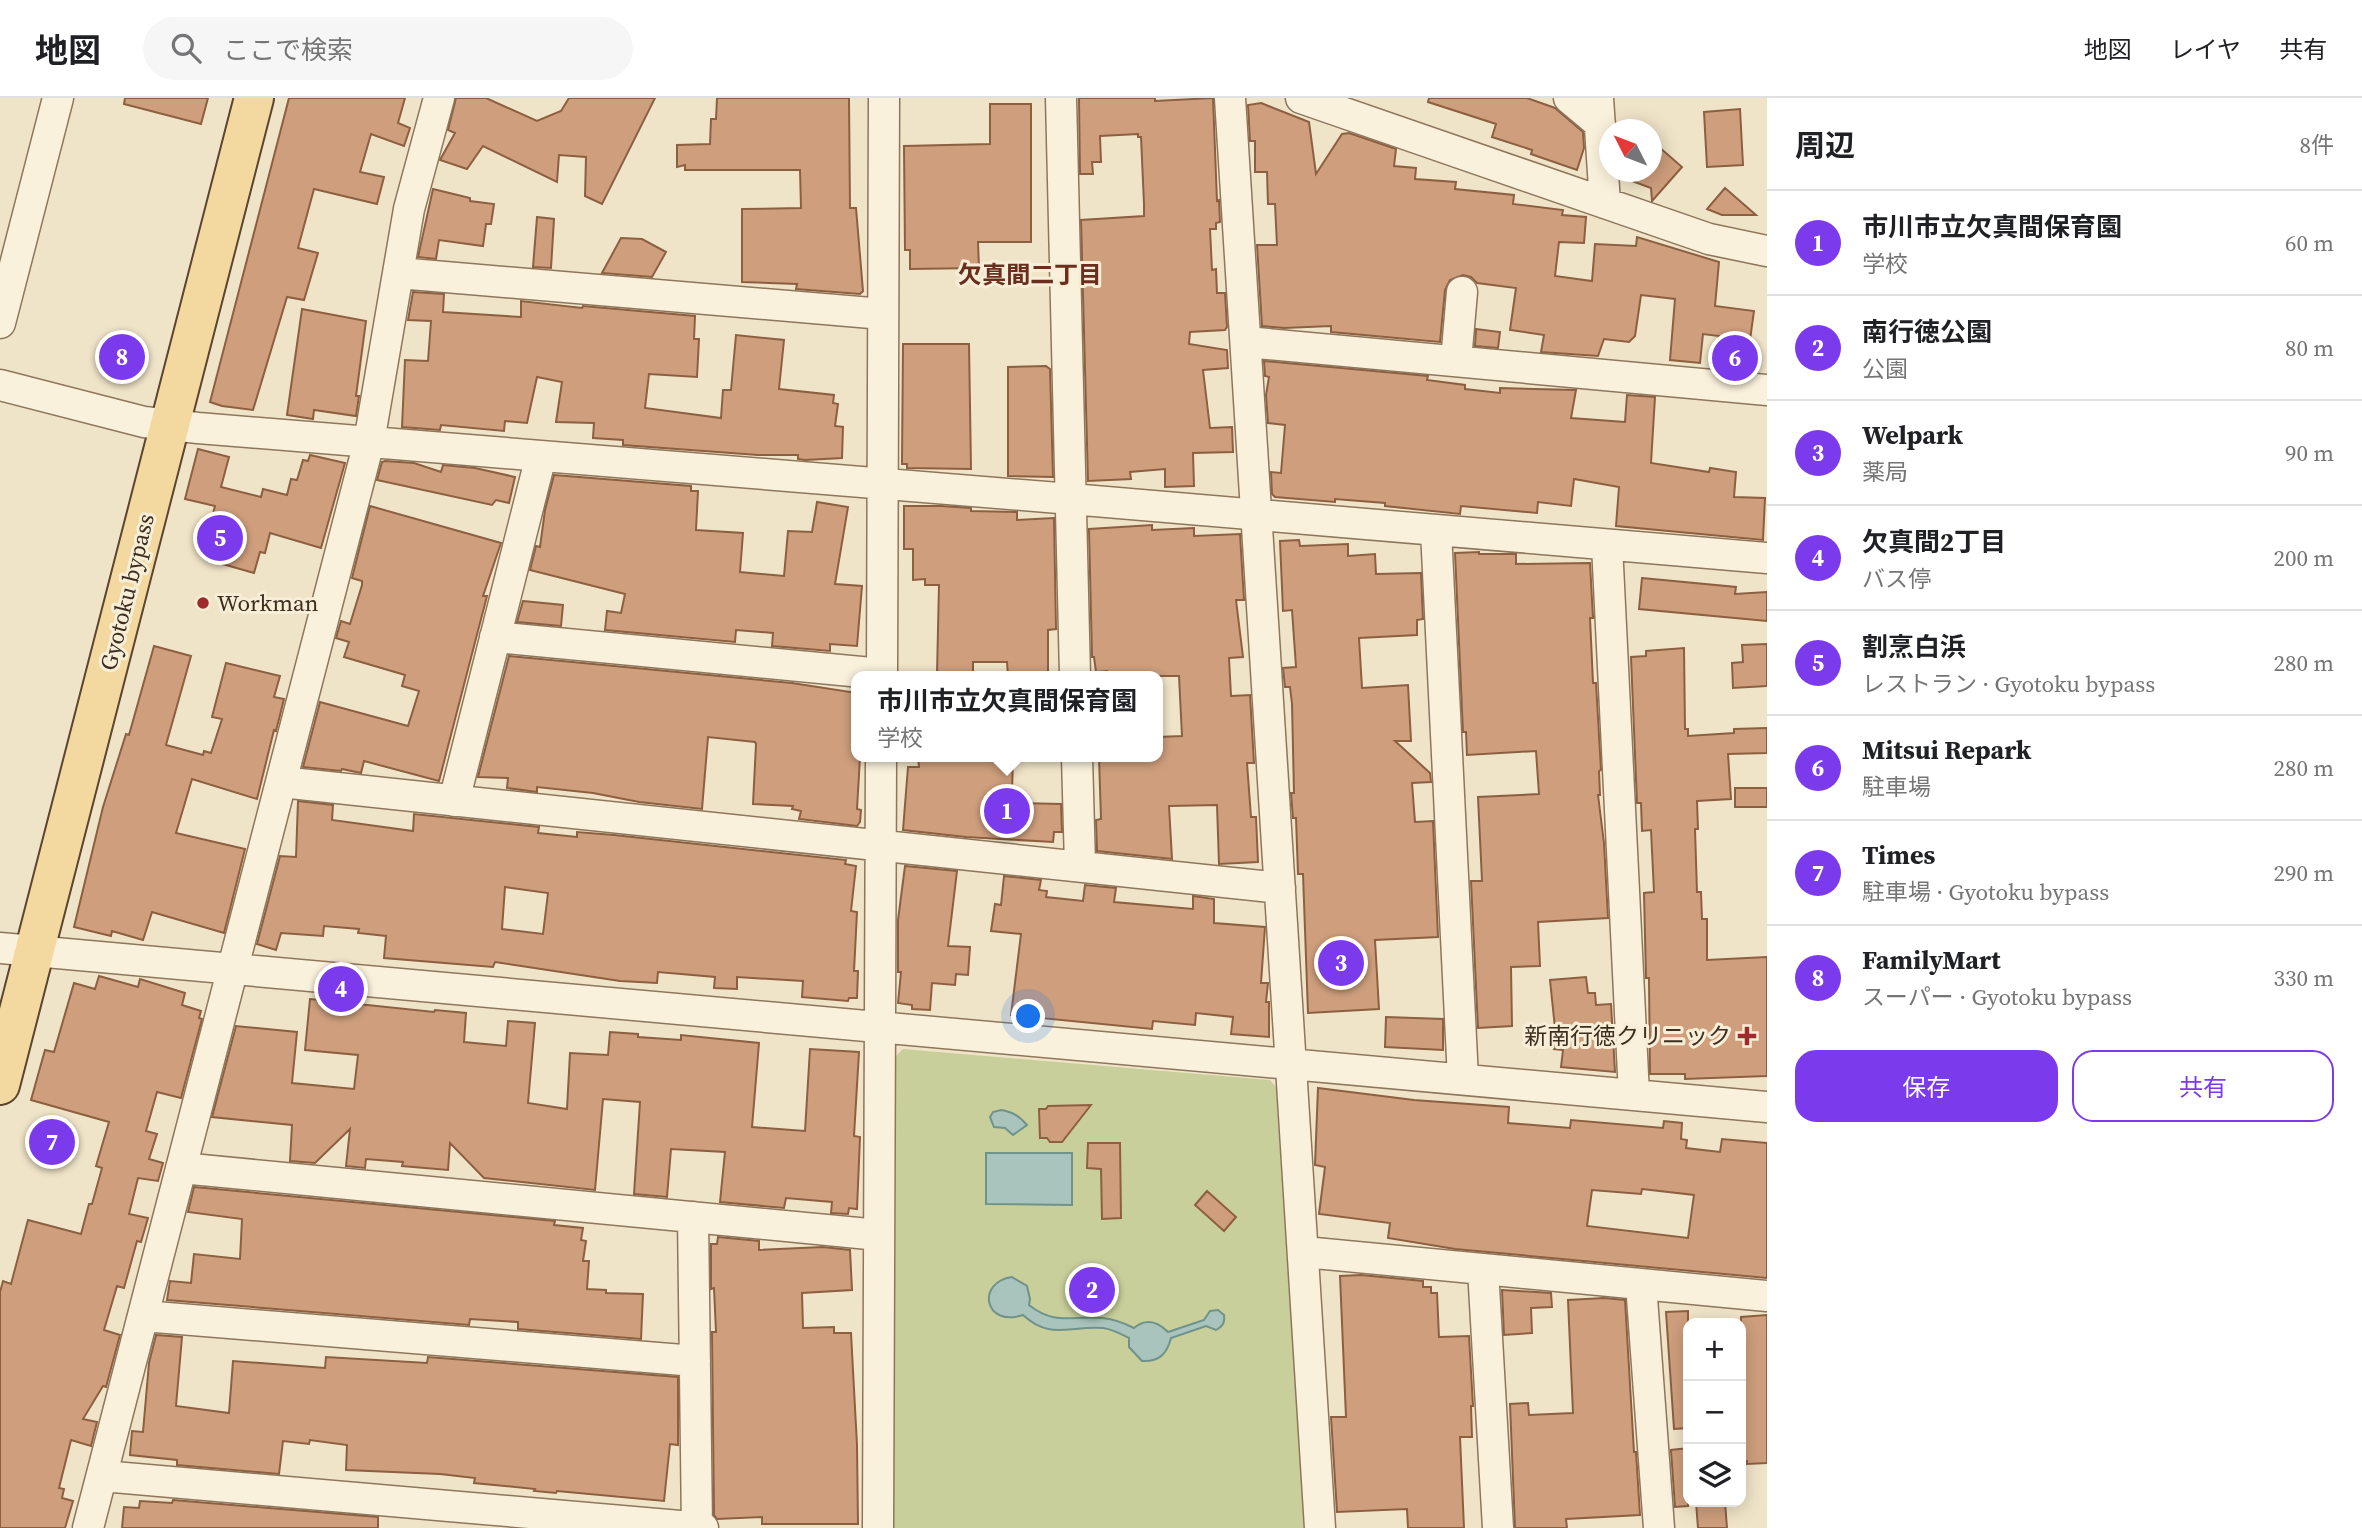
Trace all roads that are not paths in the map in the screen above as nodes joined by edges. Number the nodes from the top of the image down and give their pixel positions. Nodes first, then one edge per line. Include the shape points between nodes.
1 (58, 98) edge
2 (254, 98) edge
3 (439, 98) edge
4 (884, 98) edge
5 (1061, 98) edge
6 (1230, 98) edge
7 (1301, 98) edge
8 (1569, 98) edge
9 (1599, 111) edge
10 (1605, 203) junction
11 (1767, 251) edge
12 (398, 273) junction
13 (1462, 292) dead end
14 (883, 314) junction
15 (0, 323) edge
16 (1246, 342) junction
17 (1456, 361) junction
18 (0, 385) edge
19 (1767, 390) edge
20 (170, 425) junction
21 (369, 442) junction
22 (541, 456) junction
23 (883, 484) junction
24 (1071, 499) junction
25 (1257, 516) junction
26 (1437, 531) junction
27 (1607, 545) junction
28 (1767, 558) edge
29 (495, 637) junction
30 (882, 671) edge
31 (1075, 671) edge
32 (851, 672) edge
33 (881, 762) edge
34 (1077, 762) edge
35 (281, 782) junction
36 (454, 801) junction
37 (880, 846) junction
38 (1080, 865) junction
39 (1280, 888) junction
40 (17, 949) edge
41 (232, 969) junction
42 (879, 1028) junction
43 (1292, 1063) junction
44 (1463, 1079) junction
45 (0, 1085) edge
46 (1634, 1095) junction
47 (1767, 1107) edge
48 (181, 1168) junction
49 (692, 1217) junction
50 (878, 1235) junction
51 (1304, 1252) junction
52 (1483, 1269) junction
53 (1641, 1284) junction
54 (1767, 1296) edge
55 (143, 1316) junction
56 (695, 1361) junction
57 (102, 1476) junction
58 (475, 1518) edge
59 (88, 1528) edge
60 (697, 1528) edge
61 (703, 1528) edge
62 (878, 1528) edge
63 (1320, 1528) edge
64 (1498, 1528) edge
65 (1659, 1528) edge

1 - 15 street
2 - 20 main road, Gyotoku bypass
3 - 12 street via 409,209
4 - 14 street
5 - 24 street
6 - 16 street
7 - 10 street
8 - 9 street
9 - 10 street
10 - 11 street via 1709,239
12 - 14 street
12 - 21 street
13 - 17 street
14 - 23 street
16 - 17 street
16 - 25 street
17 - 19 street
18 - 20 street
20 - 21 street
20 - 40 main road, Gyotoku bypass
21 - 22 street
21 - 35 street
22 - 23 street
22 - 29 street
23 - 24 street
23 - 30 street
24 - 25 street
24 - 31 street
25 - 26 street
25 - 39 street
26 - 27 street
26 - 44 street
27 - 28 street
27 - 46 street
29 - 32 street
29 - 36 street
33 - 37 street
34 - 38 street
35 - 36 street
35 - 41 street
36 - 37 street
37 - 38 street
37 - 42 street
38 - 39 street
39 - 43 street
40 - 41 street
40 - 45 main road, Gyotoku bypass
41 - 42 street
41 - 48 street
42 - 43 street
42 - 50 street
43 - 44 street
43 - 51 street
44 - 46 street
46 - 47 street
48 - 49 street
48 - 55 street
49 - 50 street
49 - 56 street
50 - 62 street
51 - 52 street
51 - 63 street
52 - 53 street
52 - 64 street
53 - 54 street
53 - 65 street
55 - 56 street
55 - 57 street
56 - 60 street
57 - 58 street
57 - 59 street
58 - 60 street
60 - 61 street

